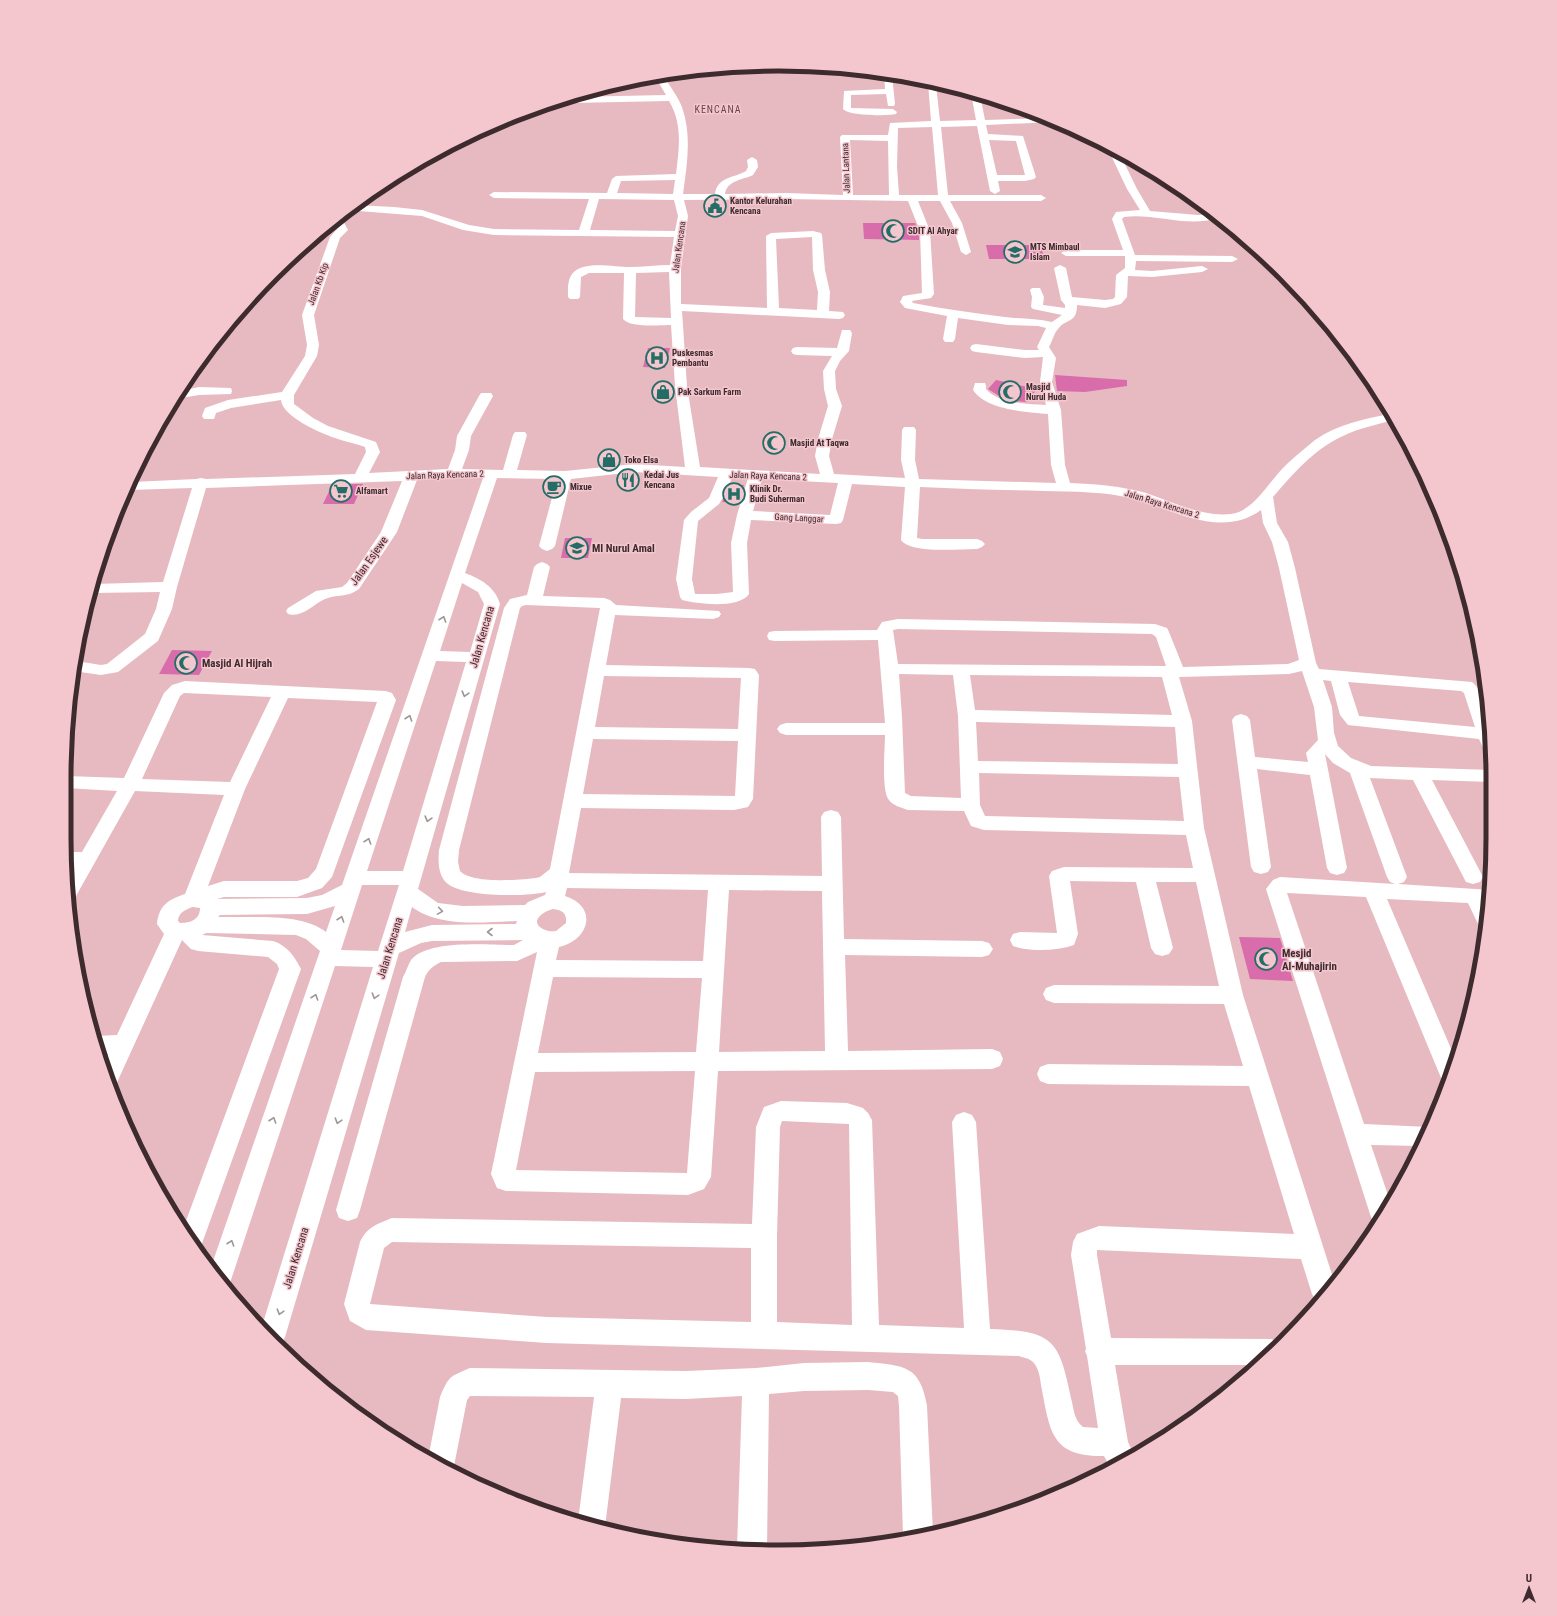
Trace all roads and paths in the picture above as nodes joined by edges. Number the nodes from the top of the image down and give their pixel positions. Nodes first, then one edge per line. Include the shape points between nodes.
1 (888, 80) edge
2 (662, 81) edge
3 (932, 88) edge
4 (889, 91) junction
5 (672, 98) junction
6 (580, 100) edge
7 (978, 100) edge
8 (892, 112) junction
9 (1039, 121) edge
10 (936, 124) junction
11 (982, 124) junction
12 (893, 125) junction
13 (985, 137) junction
14 (893, 138) junction
15 (1117, 158) edge
16 (752, 160) dead end
17 (680, 177) junction
18 (994, 178) junction
19 (494, 195) dead end
20 (595, 196) junction
21 (611, 196) junction
22 (720, 196) junction
23 (678, 197) junction
24 (943, 197) junction
25 (848, 198) junction
26 (894, 198) junction
27 (912, 198) junction
28 (996, 198) junction
29 (1041, 198) dead end
30 (360, 208) edge
31 (1147, 214) junction
32 (1210, 218) edge
33 (340, 224) edge
34 (584, 232) junction
35 (681, 234) junction
36 (966, 252) dead end
37 (1066, 253) dead end
38 (1130, 256) junction
39 (1232, 259) dead end
40 (674, 268) junction
41 (1060, 268) dead end
42 (1202, 269) dead end
43 (630, 270) junction
44 (1123, 278) junction
45 (1165, 283) dead end
46 (1036, 290) dead end
47 (824, 292) junction
48 (574, 297) dead end
49 (1067, 300) junction
50 (676, 307) junction
51 (773, 312) junction
52 (1071, 313) junction
53 (823, 314) junction
54 (953, 314) junction
55 (677, 322) junction
56 (1053, 326) junction
57 (846, 333) dead end
58 (949, 339) dead end
59 (976, 348) dead end
60 (797, 351) dead end
61 (842, 352) junction
62 (1047, 353) junction
63 (231, 378) dead end
64 (980, 386) dead end
65 (184, 394) edge
66 (287, 395) junction
67 (486, 396) dead end
68 (227, 397) junction
69 (1054, 410) junction
70 (209, 416) dead end
71 (1387, 418) edge
72 (909, 430) dead end
73 (520, 435) dead end
74 (692, 471) junction
75 (454, 473) junction
76 (491, 474) junction
77 (509, 474) junction
78 (726, 474) junction
79 (565, 475) junction
80 (756, 475) junction
81 (411, 476) junction
82 (360, 478) junction
83 (828, 479) junction
84 (846, 480) junction
85 (201, 482) junction
86 (913, 483) junction
87 (135, 486) edge
88 (1064, 486) junction
89 (1266, 497) junction
90 (744, 515) junction
91 (977, 544) dead end
92 (547, 546) dead end
93 (542, 567) dead end
94 (458, 575) junction
95 (169, 587) junction
96 (97, 589) edge
97 (534, 600) junction
98 (608, 610) junction
99 (294, 611) dead end
100 (713, 614) dead end
101 (886, 635) junction
102 (775, 636) dead end
103 (430, 656) junction
104 (476, 657) junction
105 (80, 667) edge
106 (890, 669) junction
107 (961, 669) junction
108 (1310, 669) junction
109 (597, 670) junction
110 (1173, 672) junction
111 (1338, 676) junction
112 (281, 693) junction
113 (967, 716) junction
114 (1241, 720) dead end
115 (1183, 721) junction
116 (1483, 724) edge
117 (786, 729) dead end
118 (894, 729) junction
119 (585, 733) junction
120 (746, 735) junction
121 (1484, 740) edge
122 (1327, 741) junction
123 (1246, 762) junction
124 (970, 767) junction
125 (1317, 769) junction
126 (1358, 770) junction
127 (1188, 771) junction
128 (1419, 773) junction
129 (1486, 776) edge
130 (71, 782) edge
131 (129, 786) junction
132 (236, 789) junction
133 (572, 801) junction
134 (970, 805) junction
135 (831, 817) dead end
136 (1194, 828) junction
137 (72, 859) edge
138 (88, 859) junction
139 (1261, 867) dead end
140 (1337, 868) dead end
141 (1144, 875) junction
142 (1204, 875) junction
143 (559, 876) junction
144 (1397, 877) dead end
145 (359, 882) junction
146 (404, 882) junction
147 (719, 883) junction
148 (73, 884) edge
149 (832, 884) junction
150 (1479, 890) edge
151 (1374, 891) junction
152 (554, 901) junction
153 (201, 902) junction
154 (1482, 904) edge
155 (189, 929) junction
156 (537, 930) junction
157 (1020, 940) dead end
158 (835, 947) junction
159 (1162, 948) dead end
160 (982, 949) dead end
161 (334, 955) junction
162 (382, 955) junction
163 (544, 968) junction
164 (713, 970) junction
165 (1054, 994) dead end
166 (1232, 995) junction
167 (102, 1044) edge
168 (123, 1045) junction
169 (992, 1059) dead end
170 (837, 1061) junction
171 (525, 1063) junction
172 (707, 1063) junction
173 (1447, 1067) edge
174 (111, 1071) edge
175 (1048, 1074) dead end
176 (1256, 1076) junction
177 (964, 1122) dead end
178 (1355, 1134) junction
179 (1419, 1136) edge
180 (1380, 1209) edge
181 (348, 1210) dead end
182 (193, 1235) edge
183 (764, 1236) junction
184 (1310, 1247) junction
185 (221, 1273) edge
186 (1323, 1288) edge
187 (273, 1333) edge
188 (764, 1335) junction
189 (866, 1338) junction
190 (978, 1342) junction
191 (1098, 1350) junction
192 (1264, 1352) edge
193 (756, 1382) junction
194 (609, 1385) junction
195 (1118, 1452) edge
196 (442, 1459) edge
197 (592, 1520) edge
198 (918, 1531) edge
199 (752, 1544) edge

1 - 4 street
2 - 5 street, Jalan Kencana
3 - 10 street
4 - 8 street
4 - 8 street via 847,93 847,109
5 - 6 street
5 - 17 street, Jalan Kencana via 684,134
7 - 11 street via 983,112
8 - 12 street
9 - 11 street
10 - 11 street
10 - 12 street
10 - 24 street
11 - 13 street
12 - 14 street
13 - 18 street
13 - 18 street via 1020,138 1031,177
14 - 25 street, Jalan Lantana via 846,137
14 - 26 street
15 - 31 street
16 - 22 street via 753,167 750,173 727,182 720,190
17 - 21 street via 620,178
17 - 23 street, Jalan Kencana
18 - 28 street
19 - 20 street
20 - 21 street
20 - 34 street
21 - 23 street
22 - 23 street
22 - 25 street via 787,193
23 - 35 street, Jalan Kencana via 683,216
24 - 27 street
24 - 28 street
24 - 36 street via 957,223
25 - 26 street
26 - 27 street
27 - 54 street via 925,230 928,294 909,297 906,302 912,308
28 - 29 street
30 - 34 street via 422,213 467,228 494,232
31 - 32 street
31 - 38 street via 1124,213 1117,217
33 - 66 street, Jalan Kb Kip via 343,230 335,237 308,315 314,349
34 - 35 street
35 - 40 street, Jalan Kencana
37 - 38 street
38 - 39 street
38 - 44 street via 1130,269
40 - 43 street
40 - 50 street, Jalan Kencana
41 - 49 street
42 - 44 street
43 - 48 street via 579,273 576,277
43 - 55 street via 629,319 635,322
44 - 45 street
44 - 49 street via 1121,297 1117,302 1105,304
46 - 52 street via 1037,307
47 - 51 street via 819,270 817,235 771,236
47 - 53 street
47 - 53 street via 839,315
49 - 52 street via 1071,304
50 - 51 street
50 - 55 street, Jalan Kencana
51 - 53 street
52 - 56 street
54 - 56 street via 1038,322
54 - 58 street
55 - 74 street, Jalan Kencana via 681,386
56 - 62 street via 1044,344
57 - 61 street
59 - 62 street via 1025,354
60 - 61 street
61 - 83 street via 829,371 830,389 835,406 822,456
62 - 69 street via 1050,362 1046,382
63 - 68 street
64 - 69 street via 982,395 991,399 1026,408
65 - 68 street via 199,391
66 - 68 street
66 - 82 street via 288,405 302,417 334,433 371,445 373,452
67 - 75 street via 464,436
68 - 70 street via 210,411
69 - 88 street via 1058,465
71 - 89 street, Jalan Raya Kencana 2 via 1346,429 1321,443 1287,472
72 - 86 street via 908,460
73 - 77 street
74 - 78 street, Jalan Raya Kencana 2
74 - 79 street, Jalan Raya Kencana 2 via 634,468
75 - 76 street, Jalan Raya Kencana 2
75 - 81 street, Jalan Raya Kencana 2
76 - 77 street, Jalan Raya Kencana 2
76 - 94 street
77 - 79 street, Jalan Raya Kencana 2
78 - 80 street, Jalan Raya Kencana 2
78 - 90 street via 715,500 696,513 691,520 684,579 688,597 738,597 741,594 739,543
79 - 92 street
80 - 83 street, Jalan Raya Kencana 2
80 - 90 street
81 - 82 street, Jalan Raya Kencana 2
81 - 99 street, Jalan Esjewe via 389,532 354,586 346,591 322,594
82 - 85 street, Jalan Raya Kencana 2
83 - 84 street, Jalan Raya Kencana 2
84 - 86 street, Jalan Raya Kencana 2
84 - 90 street, Gang Langgar via 836,520
85 - 87 street, Jalan Raya Kencana 2
85 - 95 street
86 - 88 street, Jalan Raya Kencana 2
86 - 91 street via 908,523 909,540 921,544
88 - 89 street, Jalan Raya Kencana 2 via 1124,492 1179,511 1207,517 1230,518 1247,514
89 - 108 street via 1270,523 1280,542 1287,568
93 - 97 street
103 -> 94 street
94 - 104 street, Jalan Kencana via 479,586 491,597 492,604
95 - 96 street
95 - 105 street via 164,609 152,637 112,668 101,670
97 - 98 street via 604,603
97 - 143 street via 516,602 512,608 449,850 448,865 455,879 465,885 523,888 545,884
98 - 100 street
98 - 109 street
101 - 102 street
101 - 106 street
101 - 110 street via 885,630 888,626 898,624 1155,629 1164,637
103 - 104 street
145 -> 103 street
104 -> 146 street, Jalan Kencana
106 - 107 street
106 - 118 street
107 - 110 street
107 - 113 street
108 - 110 street
108 - 111 street
108 - 122 street via 1323,708
109 - 119 street
109 - 120 street via 748,673 750,676
110 - 115 street
111 - 116 street via 1466,686 1472,691
111 - 121 street via 1349,715 1354,721
112 - 131 street via 185,687 173,692
112 - 132 street
112 - 153 street via 382,696 387,700 325,872 315,883 297,888 211,892
113 - 115 street
113 - 124 street
114 - 123 street
115 - 127 street
117 - 118 street
118 - 134 street via 896,797 908,803
119 - 120 street
119 - 133 street
120 - 133 street via 744,799 741,802
122 - 125 street via 1314,753
122 - 126 street via 1339,759
123 - 125 street
123 - 139 street
124 - 127 street
124 - 134 street
125 - 140 street
126 - 128 street
126 - 144 street
127 - 136 street
128 - 129 street
128 - 150 street
130 - 131 street
131 - 132 street
131 - 138 street
132 - 153 street
133 - 143 street
134 - 136 street via 978,821 984,822
135 - 149 street
136 - 142 street
137 - 138 street
138 - 148 street
141 - 142 street
141 - 157 street via 1059,876 1068,934 1066,939
141 - 159 street
142 - 166 street
143 - 147 street
143 - 152 street
145 - 146 street
145 - 153 street via 327,901 307,906
161 -> 145 street
146 -> 156 street via 430,908 438,911 463,913
146 - 162 street, Jalan Kencana
147 - 149 street
147 - 164 street
149 - 158 street
150 - 151 street
150 - 154 street
151 - 173 street
151 - 178 street via 1288,884 1280,885 1276,889
152 - 156 street via 540,904
152 - 156 street via 574,910 577,916 572,930 566,935
153 - 155 street via 210,916
153 - 155 street via 178,904 168,914 167,924 170,929
155 - 161 street via 297,927 313,933
155 - 168 street
155 - 182 street via 192,938 198,942 273,949 284,958 290,969
156 -> 162 street via 432,933 417,936
156 - 163 street
156 - 181 street via 530,946 517,952 441,954 429,958 418,966
158 - 160 street
158 - 170 street
161 - 162 street
185 -> 161 street
162 -> 187 street, Jalan Kencana
163 - 164 street
163 - 171 street
164 - 172 street
165 - 166 street
166 - 176 street
167 - 168 street
168 - 174 street
169 - 170 street
170 - 172 street
171 - 172 street
171 - 172 street via 503,1174 506,1180 688,1184 699,1177
175 - 176 street
176 - 184 street
177 - 190 street
178 - 179 street
178 - 180 street
183 - 188 street
183 - 188 street via 392,1230 381,1234 373,1242 357,1304 359,1312 366,1317 374,1318 547,1330
183 - 189 street via 768,1127 772,1114 781,1111 855,1115 860,1120 861,1131
184 - 186 street
184 - 191 street via 1099,1238 1086,1242 1084,1255
188 - 189 street
189 - 190 street
190 - 195 street via 1019,1343 1043,1353 1052,1368 1062,1417 1068,1432 1077,1440
191 - 192 street
191 - 195 street
193 - 194 street
193 - 198 street via 804,1377 868,1376 898,1379 907,1386 911,1393 912,1406
193 - 199 street
194 - 196 street via 470,1382 460,1386 454,1397
194 - 197 street

